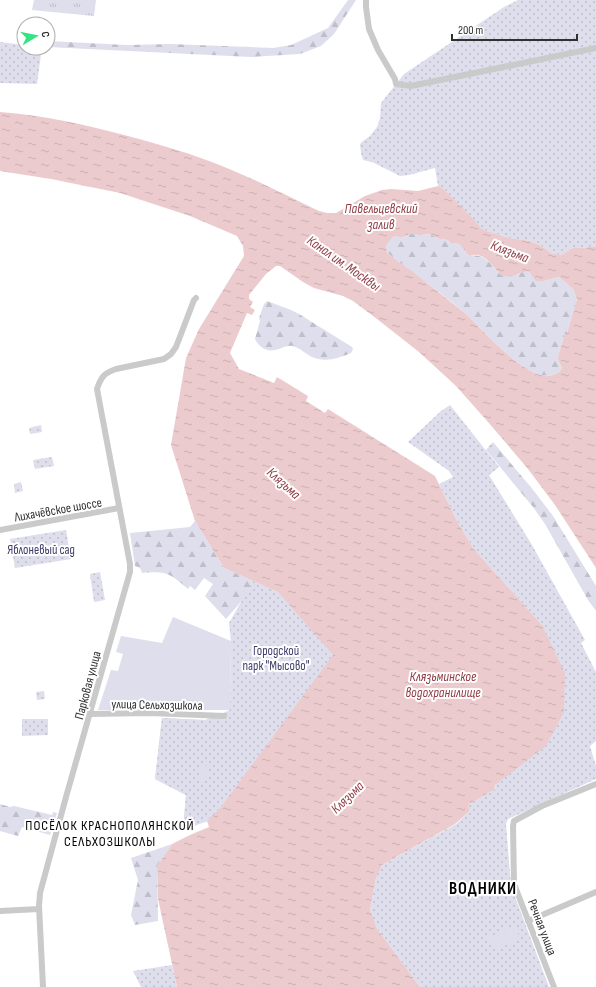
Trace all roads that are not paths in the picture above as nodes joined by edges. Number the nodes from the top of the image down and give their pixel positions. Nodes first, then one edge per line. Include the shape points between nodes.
1 (366, 0) edge
2 (596, 48) edge
3 (196, 298) dead end
4 (119, 508) junction
5 (0, 530) edge
6 (90, 714) junction
7 (224, 716) dead end
8 (596, 784) edge
9 (596, 892) edge
10 (39, 909) junction
11 (0, 911) edge
12 (528, 921) junction
13 (43, 987) edge
14 (554, 987) edge

1 - 2 street via 369,29 396,84 411,86
3 - 4 street, Парковая улица via 171,354 164,359 108,372 102,376 97,389
4 - 5 street, Лихачёвское шоссе
4 - 6 street, Парковая улица via 130,572
6 - 7 street, улица Сельхозшкола
6 - 10 street, Парковая улица via 40,893
8 - 12 street, Речная улица via 542,806 514,821 514,880
9 - 12 street
10 - 11 street
10 - 13 street, Парковая улица
12 - 14 street, Речная улица

